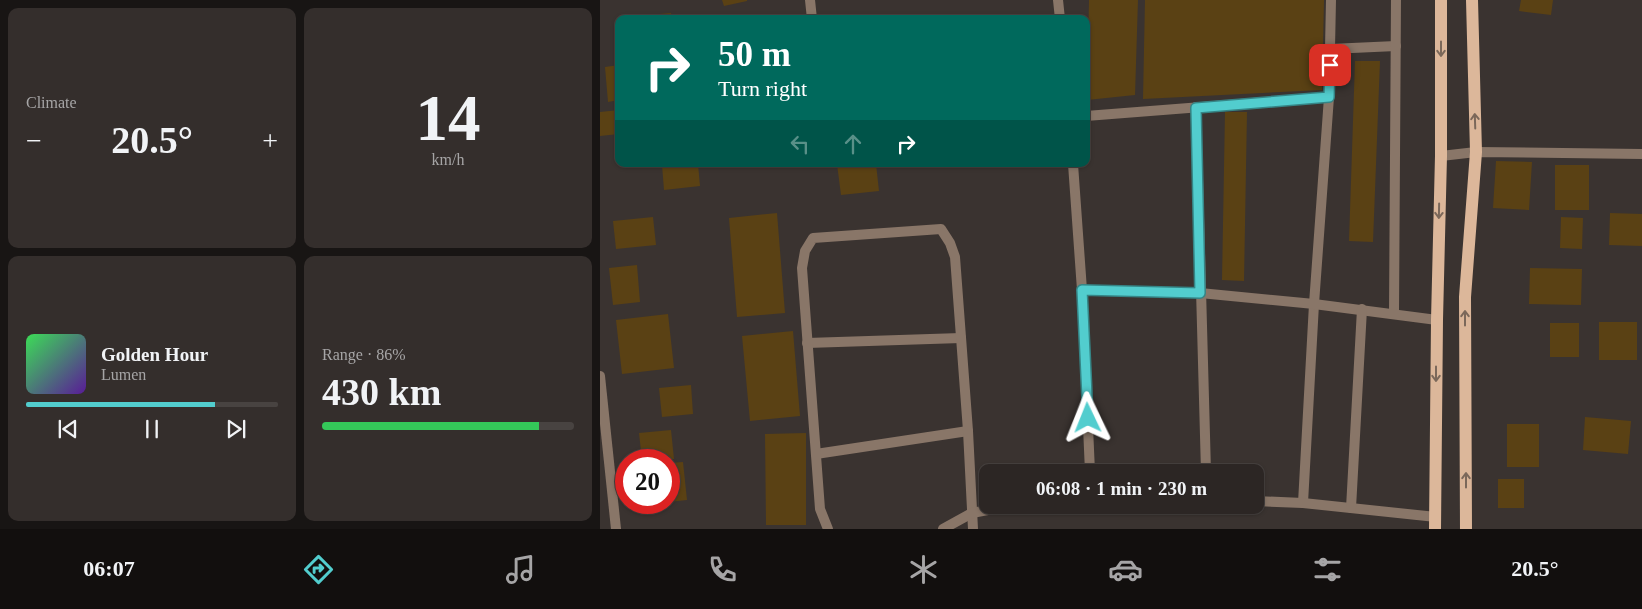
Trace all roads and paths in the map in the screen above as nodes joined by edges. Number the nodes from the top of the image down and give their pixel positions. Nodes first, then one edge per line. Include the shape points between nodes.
1 (810, 0) edge
2 (1058, 0) edge
3 (1331, 0) edge
4 (1396, 0) edge
5 (1441, 0) edge
6 (1472, 0) edge
7 (812, 15) edge
8 (1060, 15) edge
9 (1396, 46) junction
10 (1330, 49) junction
11 (1329, 97) junction
12 (1196, 108) junction
13 (1090, 116) edge
14 (1476, 152) junction
15 (1642, 154) edge
16 (1441, 156) junction
17 (1073, 167) edge
18 (1082, 290) junction
19 (1200, 293) junction
20 (1314, 304) junction
21 (1362, 309) junction
22 (1394, 314) junction
23 (1437, 320) junction
24 (961, 338) junction
25 (807, 343) junction
26 (600, 376) edge
27 (968, 431) junction
28 (816, 454) junction
29 (1090, 464) edge
30 (1206, 464) edge
31 (1264, 501) edge
32 (1303, 503) junction
33 (1351, 508) junction
34 (979, 511) edge
35 (972, 512) junction
36 (1436, 523) edge
37 (616, 529) edge
38 (828, 529) edge
39 (943, 529) edge
40 (973, 529) edge
41 (1466, 529) edge

1 - 7 street
2 - 8 street
3 - 10 street
4 - 9 street
5 -> 16 main road
14 -> 6 main road
9 - 10 street
9 - 22 street
10 - 11 street
11 - 12 street
11 - 20 street
12 - 13 street
12 - 19 street
14 - 15 street
14 - 16 street
41 -> 14 main road via 1465,297
16 -> 23 main road
17 - 18 street
18 - 19 street
18 - 29 street
19 - 20 street
19 - 30 street
20 - 21 street
20 - 32 street
21 - 22 street
21 - 33 street
22 - 23 street
23 -> 36 main road
24 - 25 street
24 - 25 street via 955,257 941,229 813,238 805,251 802,268
24 - 27 street
25 - 28 street
26 - 37 street
27 - 28 street
27 - 35 street
28 - 38 street via 820,509
31 - 32 street
32 - 33 street
33 - 36 street
34 - 35 street
35 - 39 street
35 - 40 street

